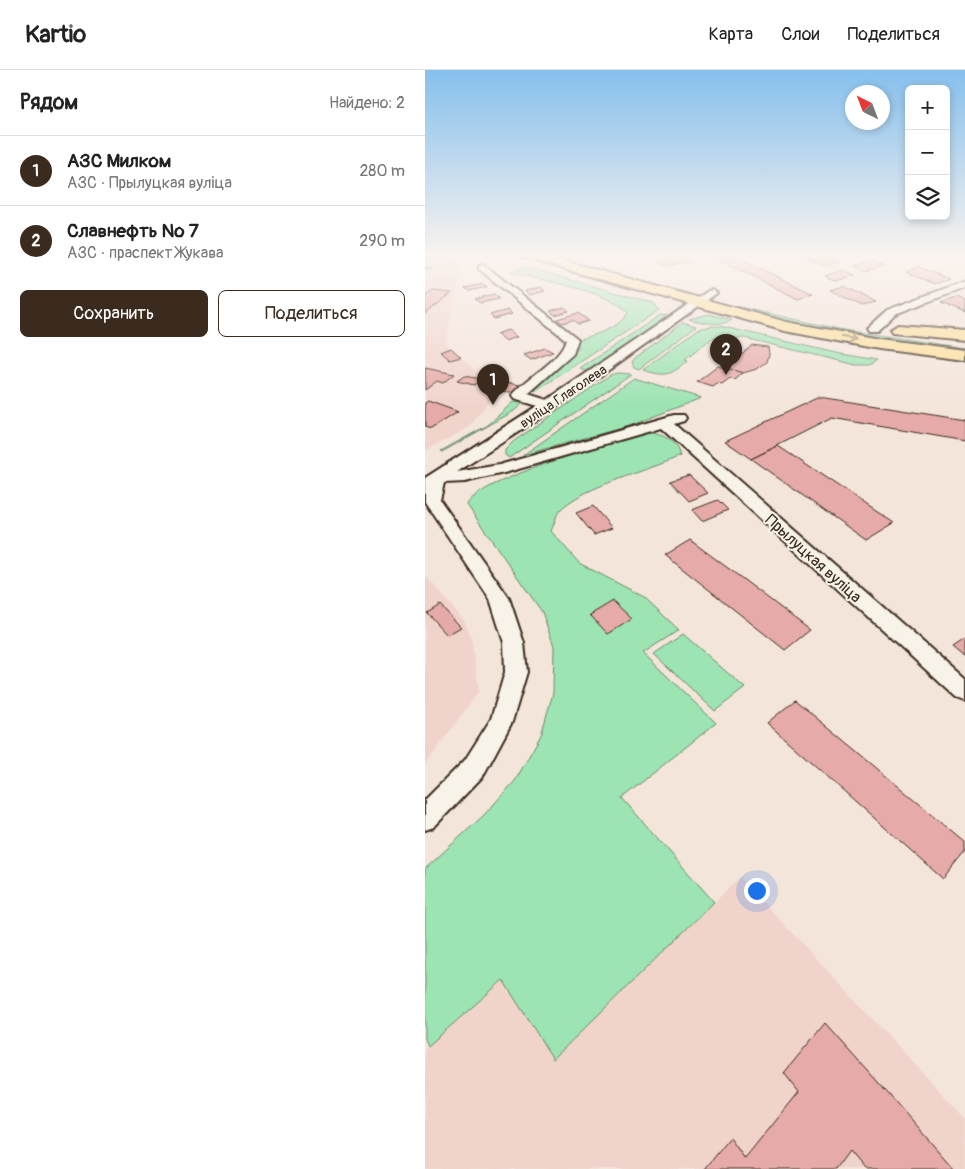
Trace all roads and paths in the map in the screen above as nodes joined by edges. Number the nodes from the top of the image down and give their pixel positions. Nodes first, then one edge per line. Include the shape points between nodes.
1 (531, 305) edge
2 (696, 305) edge
3 (703, 305) edge
4 (763, 305) edge
5 (909, 305) edge
6 (877, 334) junction
7 (965, 335) edge
8 (965, 342) edge
9 (965, 355) edge
10 (965, 364) edge
11 (550, 405) junction
12 (505, 435) junction
13 (532, 461) junction
14 (431, 481) edge
15 (965, 692) edge
16 (425, 818) edge

1 - 11 street via 572,339 569,352 519,396
2 - 11 street, вуліца Глаголева
3 -> 6 main road via 785,326
4 - 6 main road
5 - 6 street via 891,312
6 - 7 main road
6 - 8 main road
6 - 9 main road
6 - 10 main road via 895,350
11 - 12 street, вуліца Глаголева
12 - 13 street via 496,445 496,457 507,464
12 - 14 street, вуліца Глаголева
13 - 14 street via 465,477
13 - 15 street, Прылуцкая вуліца via 671,421
14 - 16 street via 432,500 499,598 514,643 516,672 501,722 473,768

